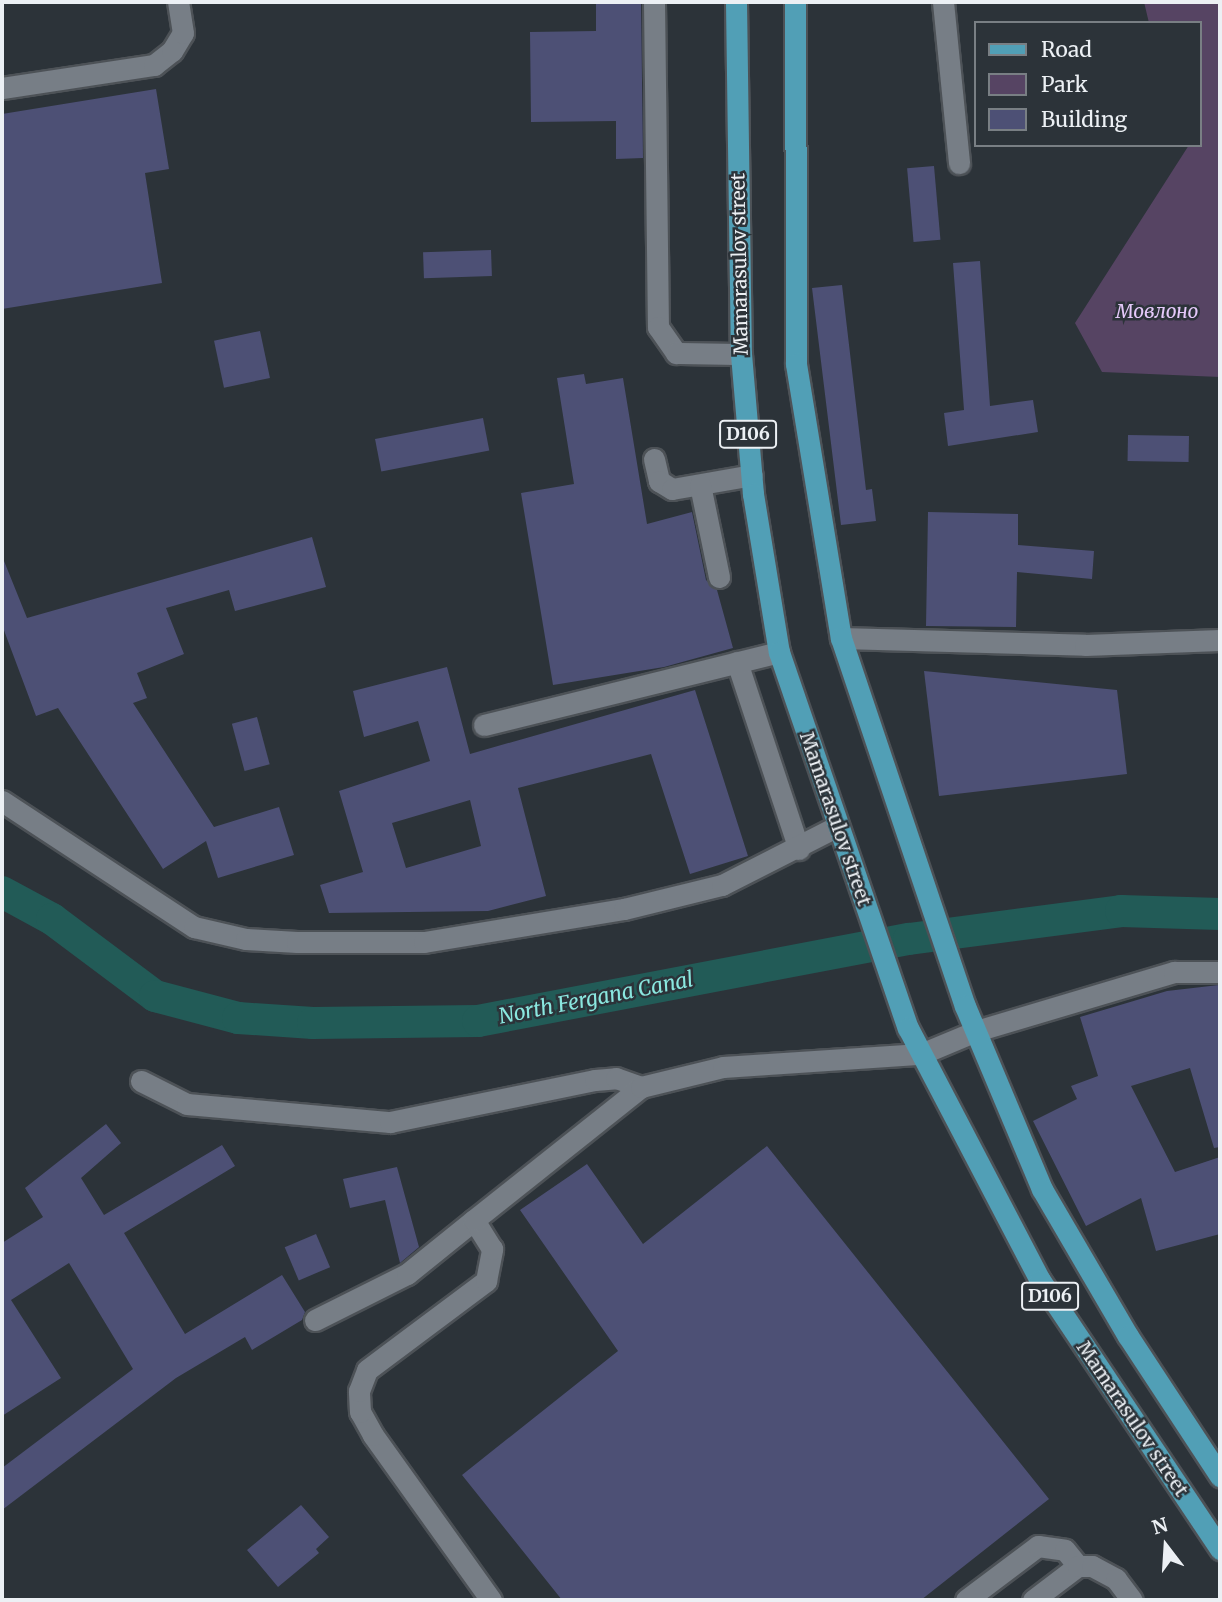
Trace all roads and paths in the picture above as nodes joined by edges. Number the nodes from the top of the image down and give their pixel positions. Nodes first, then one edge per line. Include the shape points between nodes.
1 (178, 2) edge
2 (654, 2) edge
3 (736, 2) edge
4 (795, 2) edge
5 (943, 2) edge
6 (2, 88) edge
7 (959, 163) dead end
8 (741, 354) junction
9 (654, 459) dead end
10 (752, 475) junction
11 (700, 485) junction
12 (719, 576) dead end
13 (841, 638) junction
14 (1220, 640) edge
15 (779, 652) junction
16 (737, 662) junction
17 (484, 725) dead end
18 (2, 802) edge
19 (836, 827) junction
20 (799, 849) junction
21 (1220, 972) edge
22 (976, 1031) junction
23 (921, 1054) junction
24 (141, 1081) dead end
25 (641, 1087) junction
26 (474, 1220) junction
27 (315, 1320) dead end
28 (1220, 1476) edge
29 (1220, 1549) edge
30 (1078, 1566) junction
31 (491, 1600) edge
32 (965, 1600) edge
33 (1033, 1600) edge
34 (1132, 1600) edge

1 - 6 street via 183,33 172,51 154,65
2 - 8 street via 658,327 676,353
3 - 8 main road, Mamarasulov street / D106
4 - 13 main road, D106 via 796,364
5 - 7 street
8 - 10 main road, Mamarasulov street / D106
9 - 11 street via 663,486
10 - 11 street
10 - 15 main road, Mamarasulov street / D106
11 - 12 street
13 - 14 street via 1085,645 1200,637
13 - 22 main road, D106 via 904,834
15 - 16 street
15 - 19 main road, Mamarasulov street / D106
16 - 17 street
16 - 20 street
18 - 20 street via 194,927 246,939 424,942 494,931 722,884
19 - 20 street
19 - 23 main road, Mamarasulov street / D106
21 - 22 street via 1174,972
22 - 23 street
22 - 28 main road, D106 via 1042,1189 1128,1336
23 - 25 street via 723,1067
23 - 29 main road, Mamarasulov street / D106 via 1040,1280
24 - 25 street via 187,1104 390,1122 594,1080 616,1079
25 - 26 street
26 - 27 street via 407,1274
26 - 31 street via 492,1249 486,1281 367,1370 359,1391 360,1412 373,1436
30 - 32 street via 1065,1550 1038,1546
30 - 33 street
30 - 34 street via 1107,1571

